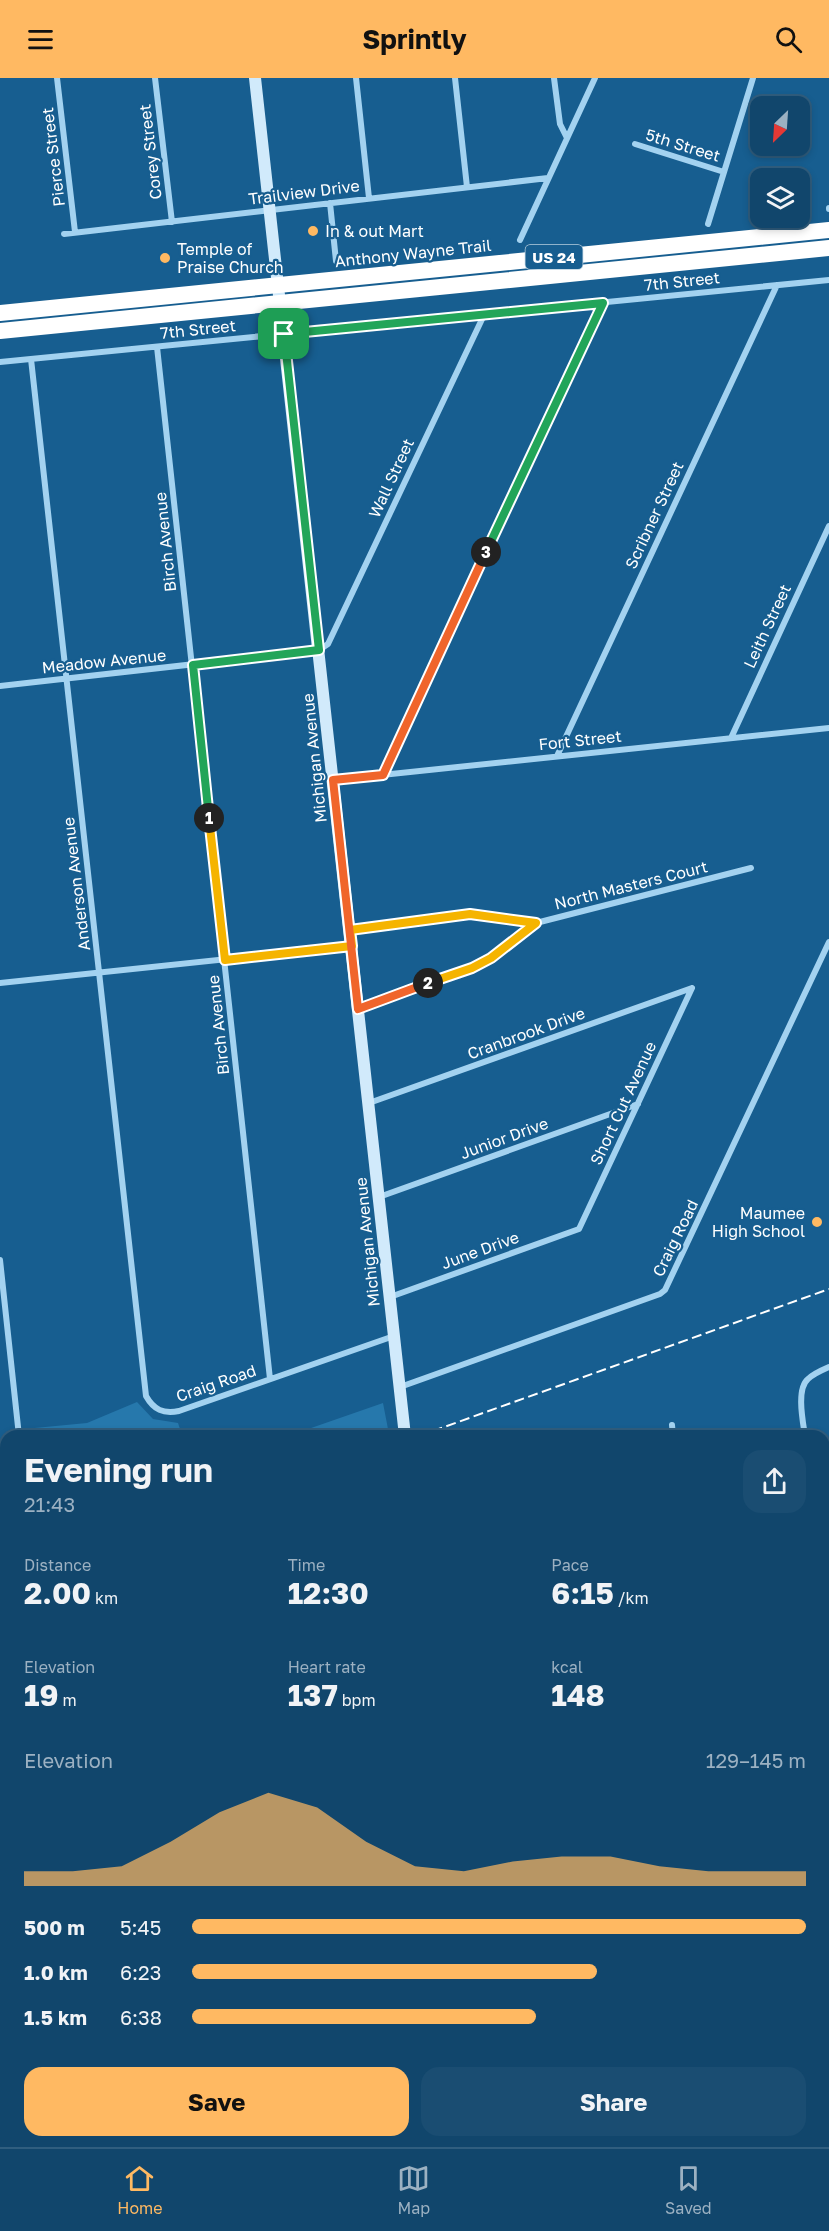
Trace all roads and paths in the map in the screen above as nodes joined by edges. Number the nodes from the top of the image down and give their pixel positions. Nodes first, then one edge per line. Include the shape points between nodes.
1 (57, 78) edge
2 (155, 78) edge
3 (255, 78) edge
4 (356, 78) edge
5 (455, 78) edge
6 (554, 78) edge
7 (595, 78) edge
8 (753, 78) edge
9 (567, 138) junction
10 (635, 144) dead end
11 (724, 172) junction
12 (548, 178) junction
13 (467, 188) junction
14 (369, 198) junction
15 (330, 203) junction
16 (270, 210) junction
17 (172, 222) junction
18 (708, 224) dead end
19 (829, 230) edge
20 (75, 232) junction
21 (63, 234) dead end
22 (520, 240) dead end
23 (829, 248) edge
24 (336, 261) dead end
25 (829, 279) edge
26 (278, 285) junction
27 (777, 285) junction
28 (603, 303) junction
29 (280, 304) junction
30 (0, 313) edge
31 (484, 315) junction
32 (0, 331) edge
33 (284, 334) junction
34 (157, 346) junction
35 (31, 359) junction
36 (0, 362) edge
37 (829, 526) edge
38 (319, 650) junction
39 (193, 665) junction
40 (65, 679) junction
41 (0, 686) edge
42 (829, 728) edge
43 (731, 738) junction
44 (557, 756) junction
45 (383, 775) junction
46 (333, 780) junction
47 (751, 868) dead end
48 (536, 923) junction
49 (350, 930) junction
50 (829, 942) edge
51 (352, 946) junction
52 (225, 960) junction
53 (100, 973) junction
54 (0, 983) edge
55 (692, 988) joint
56 (358, 1009) junction
57 (369, 1103) junction
58 (638, 1104) junction
59 (379, 1197) junction
60 (579, 1229) joint
61 (0, 1260) edge
62 (389, 1297) junction
63 (394, 1336) junction
64 (829, 1368) edge
65 (270, 1379) junction
66 (400, 1387) junction
67 (151, 1404) joint
68 (672, 1425) dead end
69 (18, 1430) edge
70 (404, 1430) edge
71 (672, 1430) edge
72 (804, 1430) edge

1 - 20 street, Pierce Street
2 - 17 street, Corey Street
3 - 16 street, Michigan Avenue
4 - 14 street
5 - 13 street
6 - 9 street via 560,124
7 - 9 street
8 - 11 street
9 - 12 street
10 - 11 street, 5th Street
11 - 18 street
12 - 13 street, Trailview Drive
12 - 22 street
13 - 14 street, Trailview Drive
14 - 15 street, Trailview Drive
15 - 16 street, Trailview Drive
15 - 24 street
16 - 17 street, Trailview Drive
16 - 26 street, Michigan Avenue
17 - 20 street, Trailview Drive
19 - 26 highway, Anthony Wayne Trail / US 24
20 - 21 street, Trailview Drive
23 - 29 highway, US 24
25 - 27 street, 7th Street
26 - 29 street, Michigan Avenue
26 - 30 highway, Anthony Wayne Trail / US 24
27 - 28 street, 7th Street
27 - 44 street, Scribner Street
28 - 31 street, 7th Street
28 - 45 street
29 - 32 highway, US 24
29 - 33 street, Michigan Avenue
31 - 33 street, 7th Street
31 - 38 street, Wall Street via 328,644
33 - 34 street, 7th Street
33 - 38 street, Michigan Avenue
34 - 35 street, 7th Street
34 - 39 street, Birch Avenue
35 - 36 street, 7th Street
35 - 40 street, Anderson Avenue
37 - 43 street, Leith Street
38 - 39 street, Meadow Avenue
38 - 46 street, Michigan Avenue
39 - 40 street, Meadow Avenue
39 - 52 street, Birch Avenue
40 - 41 street, Meadow Avenue
40 - 53 street, Anderson Avenue
42 - 43 street, Fort Street
43 - 44 street, Fort Street
44 - 45 street, Fort Street
45 - 46 street, Fort Street
46 - 49 street, Michigan Avenue
47 - 48 street, North Masters Court
48 - 49 street via 470,914
48 - 56 street, North Masters Court via 472,968
49 - 51 street, Michigan Avenue
50 - 66 street, Craig Road via 665,1290
51 - 52 street
51 - 56 street, Michigan Avenue
52 - 53 street
52 - 65 street, Birch Avenue
53 - 54 street
53 - 67 street, Anderson Avenue via 146,1396
55 - 57 street, Cranbrook Drive
55 - 58 street, Short Cut Avenue
56 - 57 street, Michigan Avenue
57 - 59 street, Michigan Avenue
58 - 59 street, Junior Drive
58 - 60 street, Short Cut Avenue
59 - 62 street, Michigan Avenue
60 - 62 street, June Drive
61 - 69 street
62 - 63 street, Michigan Avenue
63 - 65 street, Craig Road
63 - 66 street, Michigan Avenue
64 - 72 street via 806,1380
65 - 67 street, Craig Road via 179,1412 165,1412
66 - 70 street, Michigan Avenue
68 - 71 street

